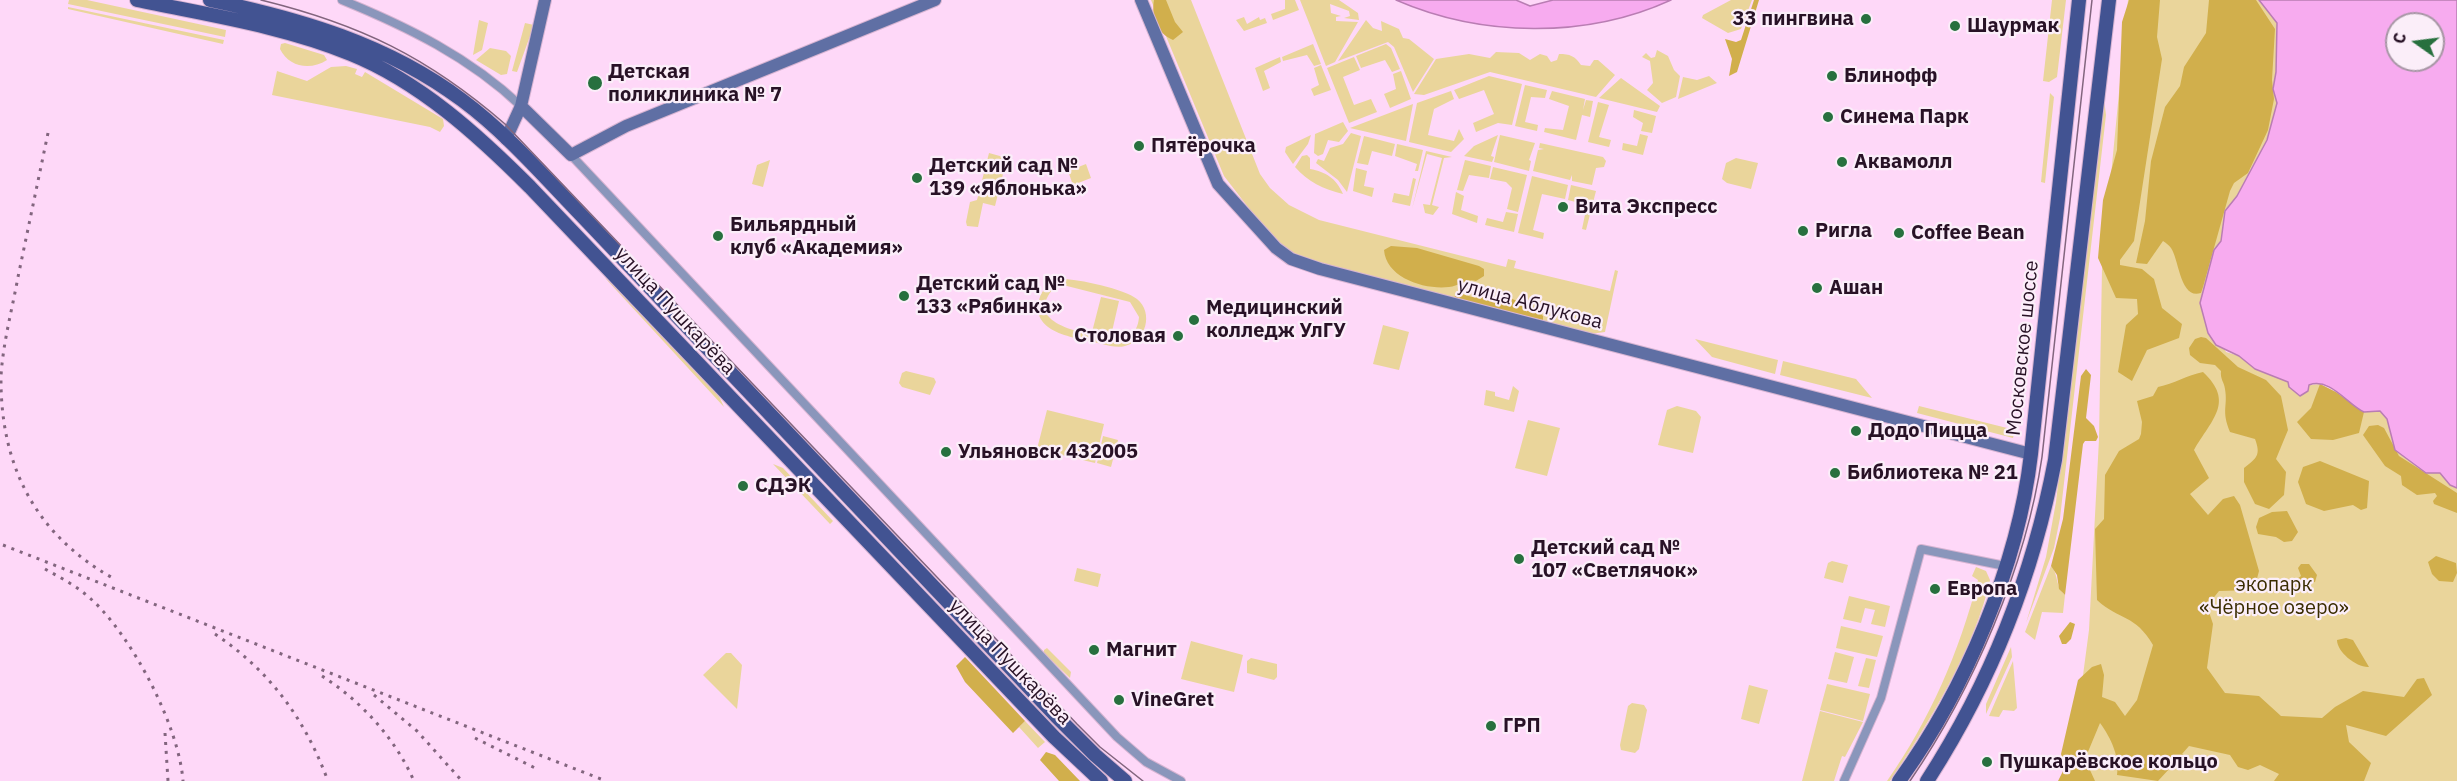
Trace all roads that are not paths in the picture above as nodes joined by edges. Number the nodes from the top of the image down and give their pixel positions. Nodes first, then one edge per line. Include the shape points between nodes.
1 (137, 0) edge
2 (210, 0) edge
3 (342, 0) edge
4 (545, 0) edge
5 (1141, 0) edge
6 (2079, 0) edge
7 (2109, 0) edge
8 (931, 1) edge
9 (275, 14) junction
10 (272, 30) junction
11 (521, 106) junction
12 (506, 139) junction
13 (494, 150) junction
14 (571, 155) junction
15 (2031, 454) junction
16 (2055, 460) junction
17 (2005, 566) junction
18 (1101, 781) edge
19 (1125, 781) edge
20 (1181, 781) edge
21 (1844, 781) edge
22 (1899, 781) edge
23 (1927, 781) edge

1 - 10 main road, улица Пушкарёва
2 - 9 main road, улица Пушкарёва
3 - 11 street via 445,48 490,78
4 - 11 street
5 - 15 street, улица Аблукова via 1218,184 1252,224 1291,259
6 - 15 main road, Московское шоссе
7 - 16 main road
8 - 14 street via 636,122
9 - 10 main road
9 - 12 main road, улица Пушкарёва via 326,29 399,61 465,101
10 - 13 main road, улица Пушкарёва via 352,54 387,72 419,91
11 - 12 street
11 - 14 street
12 - 13 main road
12 - 19 main road, улица Пушкарёва via 1056,716
13 - 18 main road, улица Пушкарёва
14 - 20 street via 1117,737 1146,762
15 - 16 main road, улица Аблукова
15 - 17 main road, Московское шоссе via 2022,511
16 - 23 main road via 2037,539 2012,616 1969,713
17 - 21 street via 1921,549 1881,698
17 - 22 main road, Московское шоссе via 1958,682 1934,729

